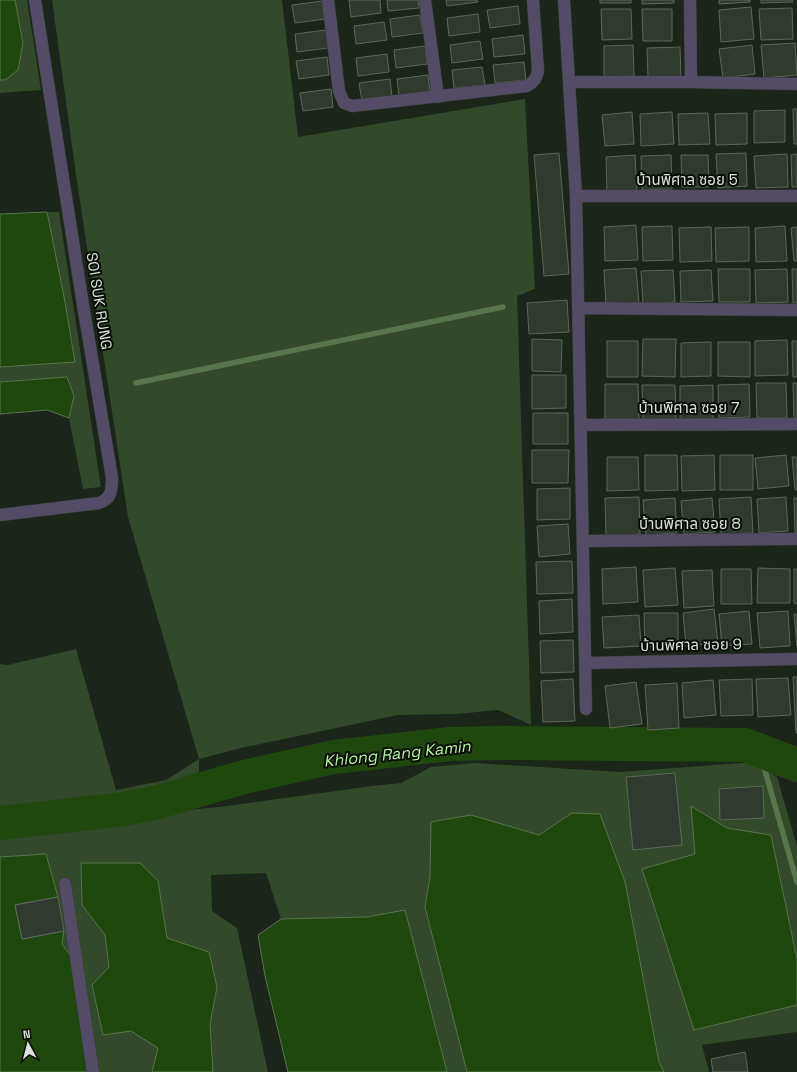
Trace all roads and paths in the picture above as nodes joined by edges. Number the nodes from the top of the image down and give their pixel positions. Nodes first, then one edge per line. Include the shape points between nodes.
1 (35, 0) edge
2 (328, 0) edge
3 (425, 0) edge
4 (533, 0) edge
5 (564, 0) edge
6 (690, 0) edge
7 (569, 82) junction
8 (691, 82) junction
9 (797, 84) edge
10 (438, 97) junction
11 (576, 196) junction
12 (797, 196) edge
13 (578, 308) junction
14 (797, 310) edge
15 (581, 424) junction
16 (797, 424) edge
17 (0, 515) edge
18 (797, 539) edge
19 (582, 541) junction
20 (797, 659) edge
21 (586, 663) junction
22 (586, 709) dead end
23 (65, 884) dead end
24 (93, 1072) edge

1 - 17 street, SOI SUK RUNG via 112,487 106,500 99,503
2 - 10 street via 339,91 344,103 352,106
3 - 10 street
4 - 10 street via 538,71 533,83 527,86
5 - 7 street
6 - 8 street
7 - 8 street
7 - 11 street
8 - 9 street
11 - 12 street, บ้านพิศาล ซอย 5
11 - 13 street
13 - 14 street
13 - 15 street
15 - 16 street, บ้านพิศาล ซอย 7
15 - 19 street
18 - 19 street, บ้านพิศาล ซอย 8
19 - 21 street
20 - 21 street, บ้านพิศาล ซอย 9
21 - 22 street
23 - 24 street

